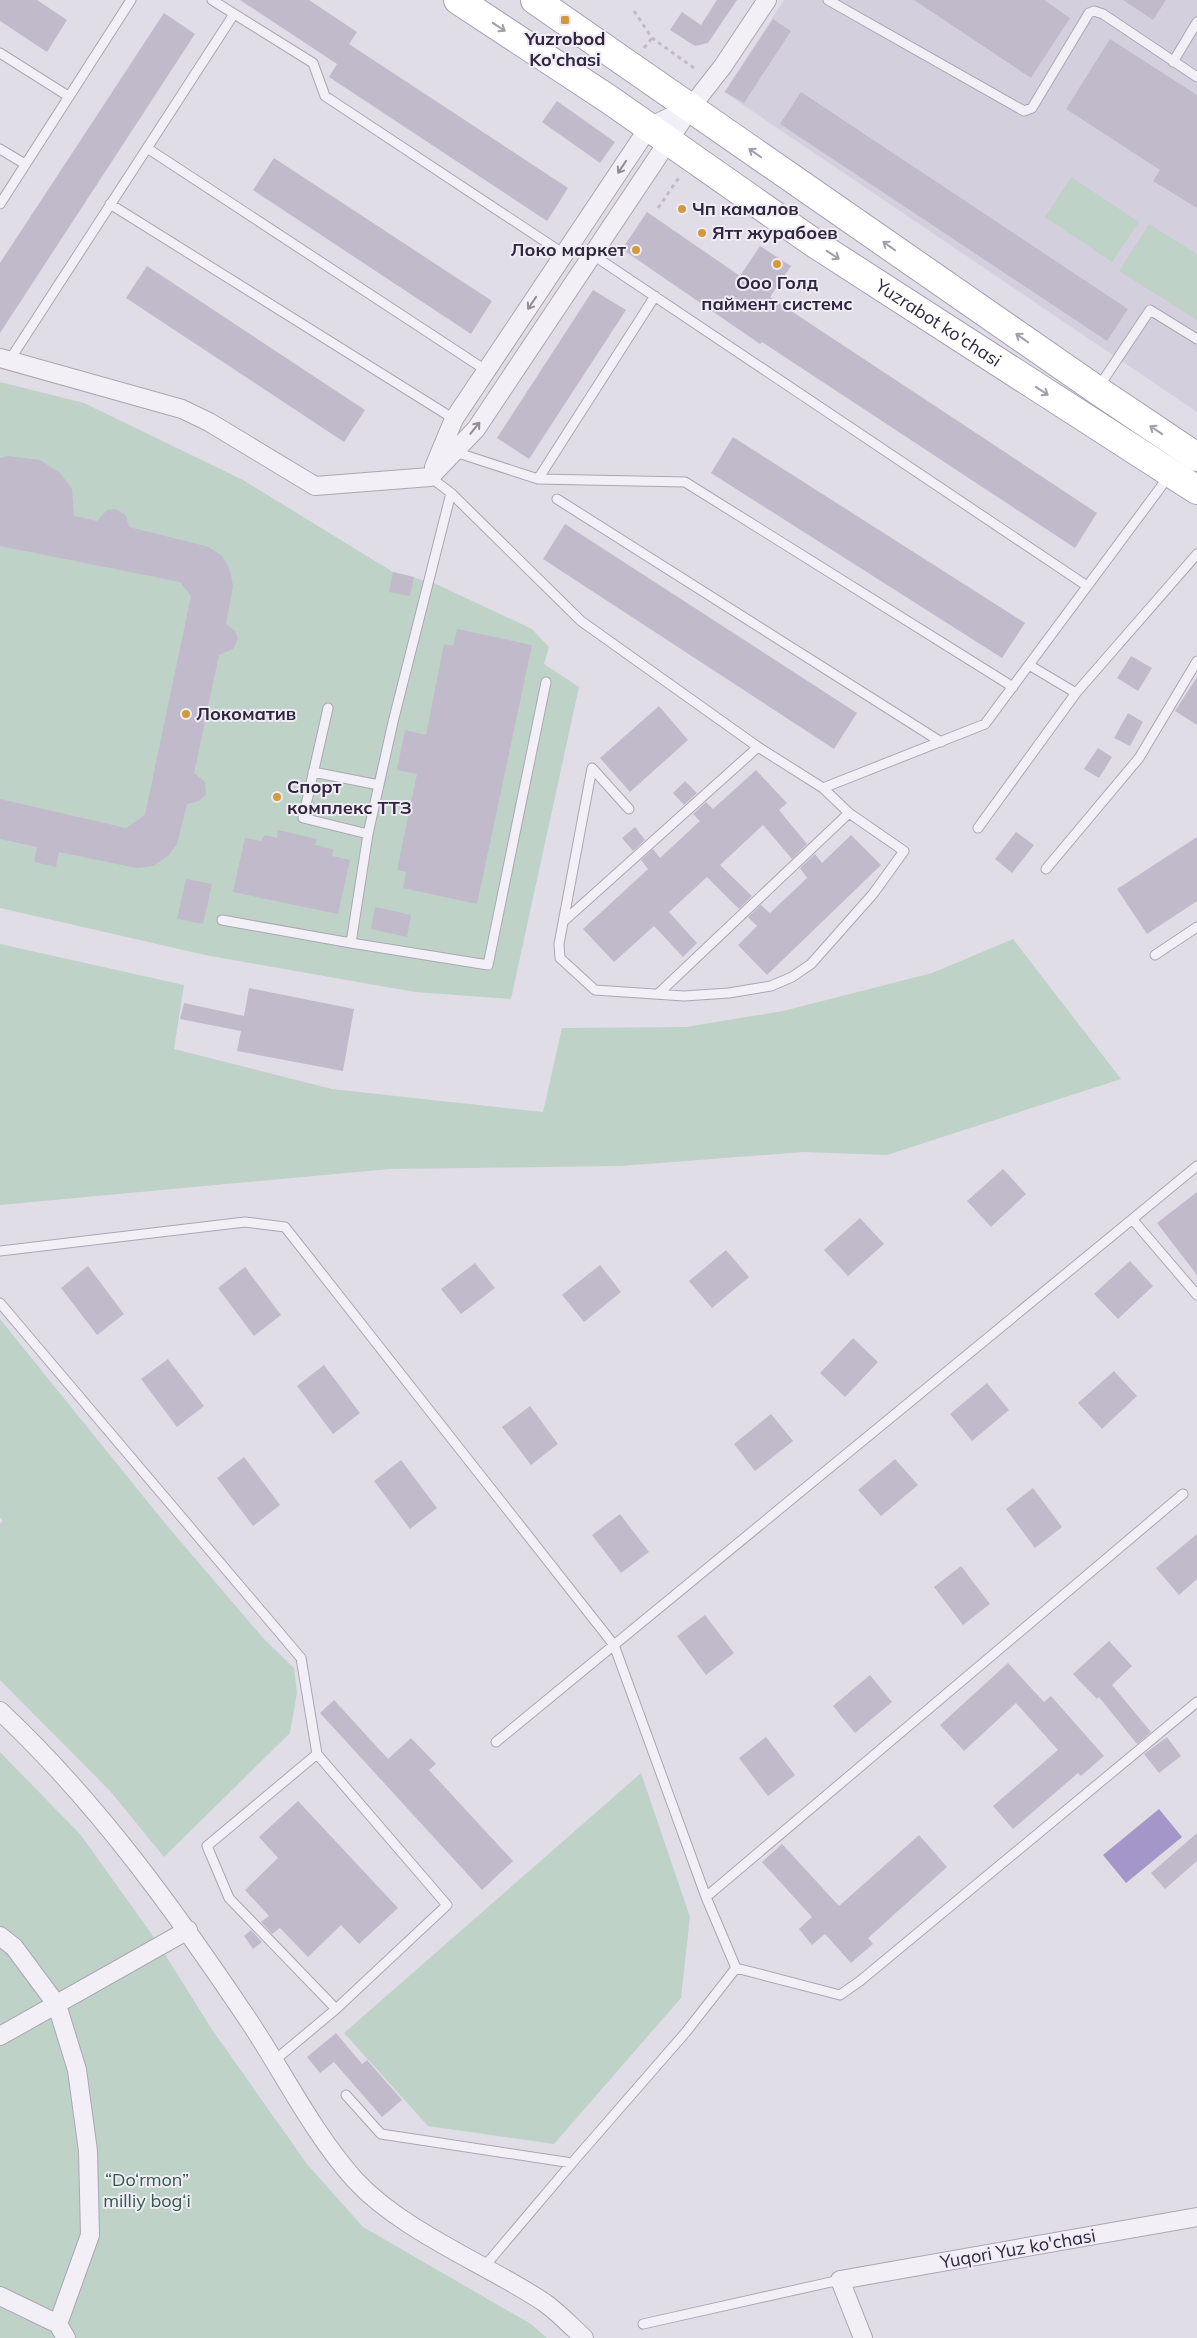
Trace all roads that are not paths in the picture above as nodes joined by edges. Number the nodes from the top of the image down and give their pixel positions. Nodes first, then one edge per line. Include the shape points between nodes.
1 (131, 0) edge
2 (212, 0) edge
3 (458, 0) edge
4 (535, 0) edge
5 (767, 0) edge
6 (828, 0) edge
7 (234, 14) junction
8 (1197, 22) edge
9 (0, 53) edge
10 (1172, 62) junction
11 (1197, 77) edge
12 (68, 96) junction
13 (691, 107) junction
14 (659, 134) junction
15 (147, 148) junction
16 (0, 149) edge
17 (25, 164) junction
18 (0, 204) edge
19 (110, 204) junction
20 (564, 254) junction
21 (593, 255) junction
22 (655, 296) junction
23 (1197, 339) edge
24 (4, 359) edge
25 (487, 371) junction
26 (1097, 390) junction
27 (454, 419) junction
28 (448, 450) junction
29 (1197, 457) edge
30 (1170, 474) junction
31 (430, 477) junction
32 (538, 478) junction
33 (1197, 490) edge
34 (452, 493) junction
35 (556, 499) dead end
36 (1197, 554) edge
37 (1087, 586) junction
38 (1197, 661) edge
39 (1029, 665) junction
40 (546, 682) dead end
41 (1013, 687) junction
42 (1076, 693) junction
43 (328, 708) dead end
44 (942, 742) junction
45 (758, 747) junction
46 (313, 772) junction
47 (379, 785) junction
48 (823, 788) junction
49 (629, 809) dead end
50 (849, 813) junction
51 (978, 828) dead end
52 (368, 834) junction
53 (1046, 868) dead end
54 (222, 920) dead end
55 (564, 921) junction
56 (1197, 928) edge
57 (351, 943) junction
58 (1155, 955) dead end
59 (658, 994) junction
60 (1197, 1166) edge
61 (1133, 1220) junction
62 (0, 1251) edge
63 (1197, 1295) edge
64 (0, 1303) edge
65 (1183, 1494) dead end
66 (614, 1646) junction
67 (1197, 1702) edge
68 (0, 1711) edge
69 (496, 1742) dead end
70 (317, 1754) junction
71 (706, 1897) junction
72 (188, 1930) junction
73 (0, 1936) edge
74 (736, 1968) junction
75 (57, 2005) junction
76 (336, 2009) junction
77 (0, 2036) edge
78 (275, 2060) junction
79 (346, 2094) dead end
80 (572, 2163) junction
81 (1196, 2221) edge
82 (484, 2267) junction
83 (840, 2280) junction
84 (0, 2296) edge
85 (643, 2324) dead end
86 (62, 2331) edge
87 (584, 2338) edge
88 (864, 2338) edge

1 - 12 lane
2 - 7 lane
3 -> 14 main road, Yuzrabot ko'chasi
4 - 13 main road, Yuzrabot ko'chasi
5 - 13 street
6 - 10 lane via 1024,111 1032,108 1089,13 1094,11
7 - 15 lane
7 - 20 lane via 313,63 325,96
8 - 10 lane
9 - 12 lane
10 - 11 lane
12 - 17 lane
13 - 14 street
13 - 14 street
26 -> 13 main road, Yuzrabot ko'chasi
14 -> 20 street
14 - 21 street
14 -> 30 main road, Yuzrabot ko'chasi via 814,243
15 - 19 lane
15 - 25 lane
16 - 17 lane
17 - 18 lane
19 - 24 lane
19 - 27 lane
20 -> 25 street
21 - 22 lane
28 -> 21 street via 476,429
22 - 32 lane
22 - 37 lane
23 - 26 lane via 1150,310
24 - 31 street via 182,409 316,486
25 - 27 street
29 -> 26 main road, Yuzrabot ko'chasi
27 - 28 street
28 - 31 street
28 - 32 lane
30 - 33 main road, Yuzrabot ko'chasi
30 - 37 lane
31 - 34 lane
32 - 41 lane via 685,482
34 - 45 lane via 581,621
34 - 47 lane
35 - 44 lane
36 - 42 lane
37 - 39 lane
38 - 53 lane via 1139,758
39 - 41 lane
39 - 42 lane
40 - 57 lane via 488,965
41 - 44 lane via 985,724
42 - 51 lane
43 - 46 lane
44 - 48 lane
45 - 48 lane
45 - 55 lane
46 - 47 lane
46 - 52 lane via 302,818
47 - 52 lane
48 - 50 lane
49 - 55 lane via 592,768
50 - 59 lane
50 - 59 lane via 904,852 873,894 810,964 792,978 771,986 729,994
52 - 57 lane
54 - 57 lane
55 - 59 lane via 560,958 595,990
56 - 58 lane
60 - 61 lane
61 - 63 lane
61 - 66 lane
62 - 66 lane via 245,1222 285,1227
64 - 70 lane via 300,1658
65 - 71 lane
66 - 69 lane
66 - 71 lane
67 - 74 lane via 840,1995
68 - 72 street via 91,1806
70 - 76 lane via 448,1905
70 - 76 lane via 207,1846 229,1898
71 - 74 lane
72 - 75 street
72 - 78 street
73 - 75 street via 14,1947
74 - 80 lane via 686,2032
75 - 77 street
75 - 86 street via 77,2070 88,2151 90,2235
76 - 78 lane
78 - 82 street via 330,2149 356,2181 383,2205
79 - 80 lane via 381,2134
80 - 82 lane
81 - 83 street, Yuqori Yuz ko'chasi
82 - 87 street via 546,2304
83 - 85 lane
83 - 88 street
84 - 86 street

